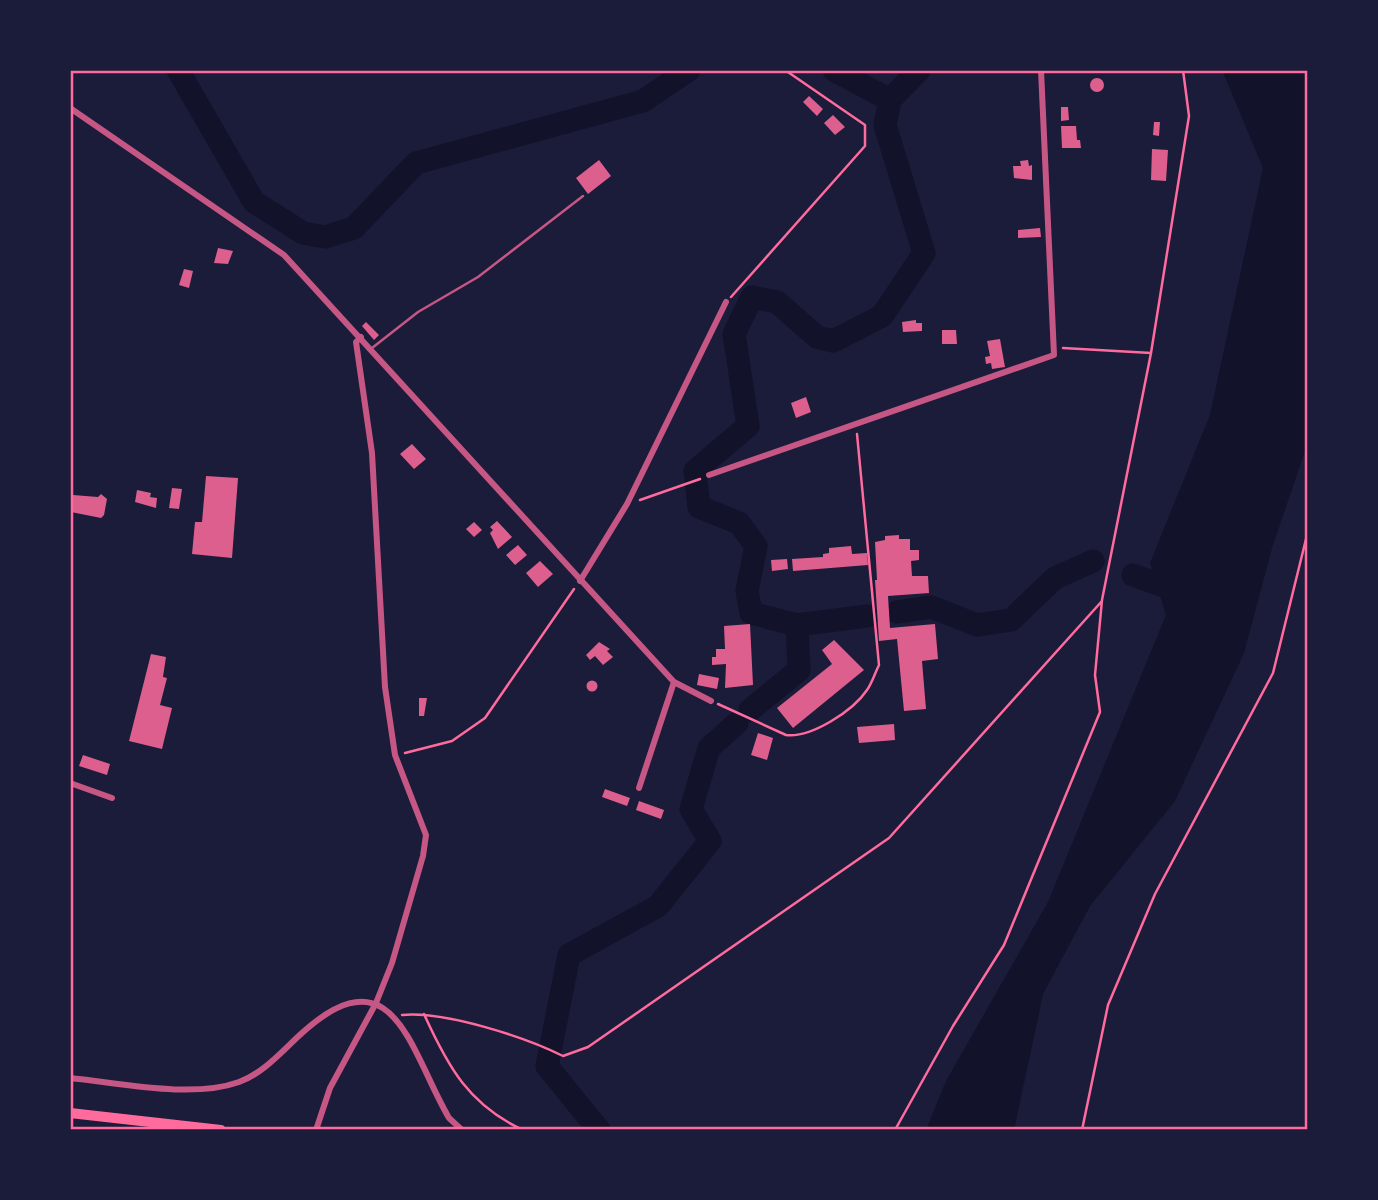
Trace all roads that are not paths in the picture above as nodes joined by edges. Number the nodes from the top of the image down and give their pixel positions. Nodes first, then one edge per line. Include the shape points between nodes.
1 (1041, 70) edge
2 (70, 108) edge
3 (583, 197) dead end
4 (726, 302) road end
5 (361, 337) junction
6 (372, 348) junction
7 (709, 475) road end
8 (580, 581) junction
9 (674, 682) junction
10 (711, 701) road end
11 (70, 783) edge
12 (639, 788) dead end
13 (112, 798) dead end
14 (376, 1003) junction
15 (70, 1078) edge
16 (70, 1113) edge
17 (221, 1130) edge
18 (316, 1130) edge
19 (462, 1130) edge

1 - 7 street via 1054,355
2 - 5 street via 284,255
3 - 6 lane via 478,277 418,312
4 - 8 street via 627,505
5 - 6 street
5 - 14 street via 355,342 373,453 385,687 395,755 426,835 424,856
6 - 8 street
8 - 9 street
9 - 10 street
9 - 12 street
11 - 13 street
14 - 15 street via 355,1001 332,1008 264,1067 242,1081 217,1088
14 - 18 street via 330,1088
14 - 19 street via 396,1016 449,1118
16 - 17 highway

